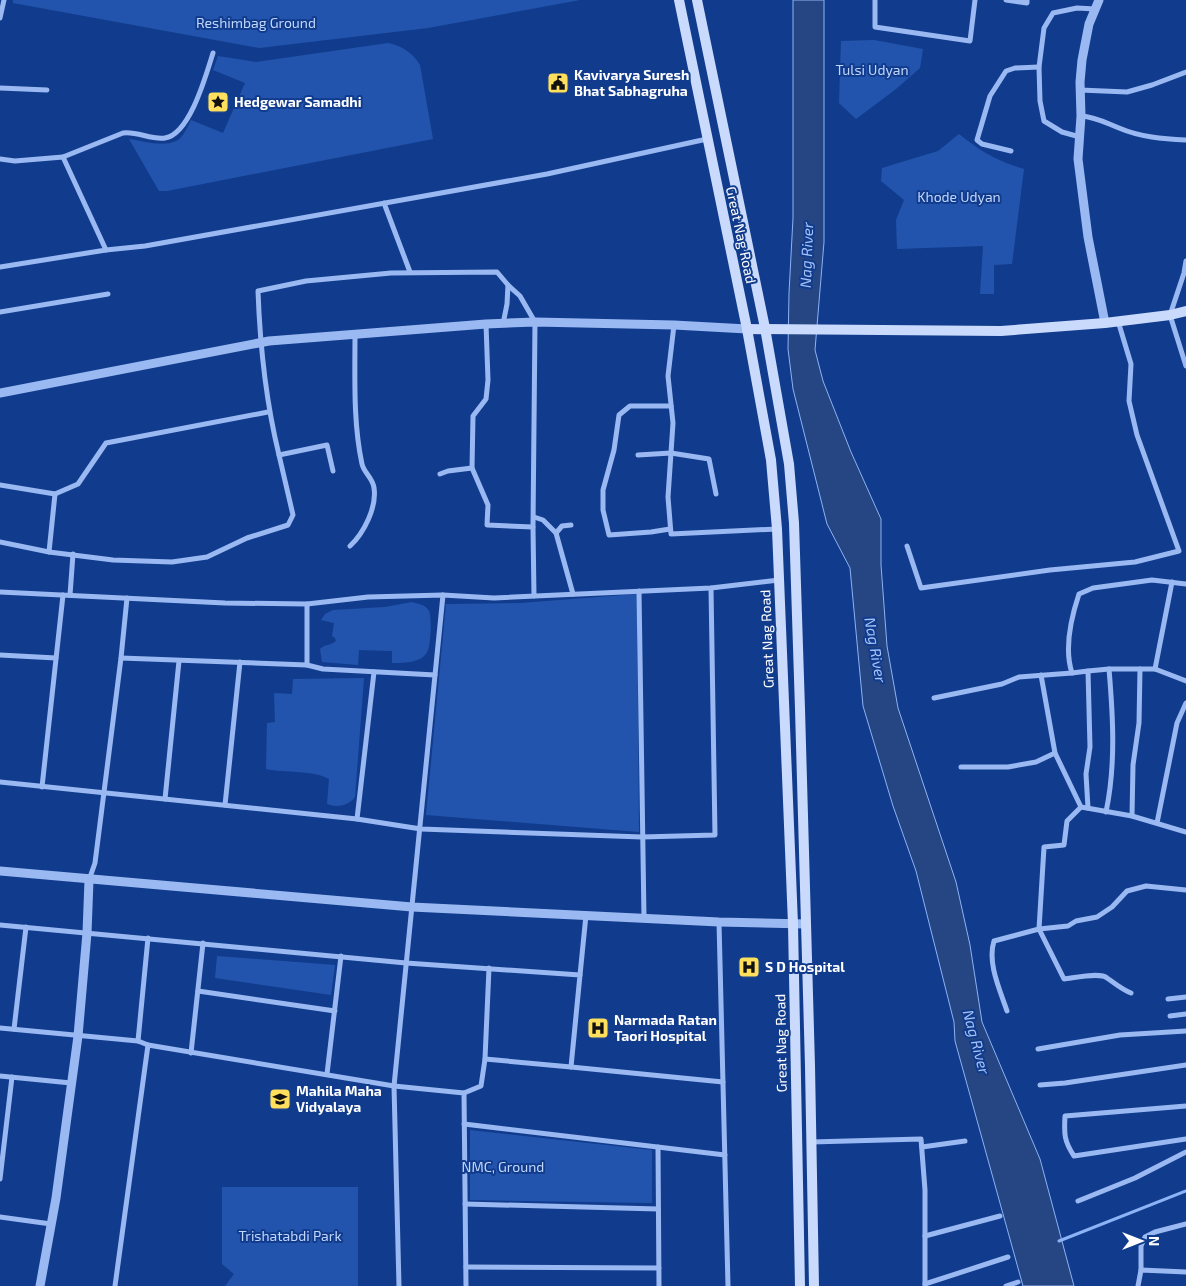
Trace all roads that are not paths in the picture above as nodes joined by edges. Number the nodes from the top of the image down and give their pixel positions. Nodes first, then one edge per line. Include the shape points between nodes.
1 (4, 0) edge
2 (679, 0) edge
3 (697, 0) edge
4 (875, 0) edge
5 (975, 0) edge
6 (1006, 0) edge
7 (1028, 0) edge
8 (1099, 0) edge
9 (1095, 9) junction
10 (0, 18) edge
11 (213, 53) dead end
12 (1039, 67) junction
13 (1186, 72) edge
14 (0, 88) edge
15 (47, 90) dead end
16 (1080, 90) junction
17 (1081, 116) junction
18 (1080, 137) junction
19 (707, 139) junction
20 (1186, 140) edge
21 (1011, 151) dead end
22 (64, 157) junction
23 (0, 160) edge
24 (384, 203) junction
25 (106, 250) junction
26 (1186, 261) edge
27 (0, 266) edge
28 (410, 272) junction
29 (508, 285) junction
30 (108, 294) dead end
31 (1186, 311) edge
32 (0, 312) edge
33 (1170, 316) junction
34 (1118, 321) junction
35 (535, 322) junction
36 (1105, 323) junction
37 (486, 324) junction
38 (503, 324) junction
39 (674, 325) junction
40 (765, 328) junction
41 (747, 329) junction
42 (355, 334) junction
43 (262, 342) junction
44 (1186, 366) edge
45 (0, 393) edge
46 (671, 406) junction
47 (268, 412) junction
48 (671, 453) junction
49 (279, 455) junction
50 (638, 455) dead end
51 (472, 468) junction
52 (333, 471) dead end
53 (440, 474) dead end
54 (0, 485) edge
55 (55, 494) junction
56 (716, 494) dead end
57 (534, 517) junction
58 (571, 525) dead end
59 (533, 526) junction
60 (670, 529) junction
61 (777, 529) junction
62 (556, 533) junction
63 (0, 542) edge
64 (350, 546) dead end
65 (907, 546) dead end
66 (49, 552) junction
67 (73, 554) junction
68 (778, 580) junction
69 (1172, 582) junction
70 (1186, 584) edge
71 (711, 588) junction
72 (639, 591) junction
73 (0, 592) edge
74 (573, 594) junction
75 (63, 595) junction
76 (70, 595) junction
77 (443, 595) junction
78 (534, 596) junction
79 (126, 598) junction
80 (307, 604) junction
81 (0, 655) edge
82 (56, 658) junction
83 (121, 658) junction
84 (179, 661) junction
85 (240, 662) junction
86 (307, 665) junction
87 (1109, 669) junction
88 (1140, 669) junction
89 (1155, 669) junction
90 (1088, 671) junction
91 (374, 672) junction
92 (1072, 673) junction
93 (435, 675) junction
94 (1041, 675) junction
95 (1186, 681) edge
96 (934, 698) dead end
97 (1186, 702) edge
98 (1055, 753) junction
99 (961, 767) dead end
100 (0, 782) edge
101 (42, 787) junction
102 (104, 794) junction
103 (164, 799) junction
104 (225, 805) junction
105 (1081, 807) junction
106 (1088, 808) junction
107 (1106, 812) junction
108 (1132, 816) junction
109 (358, 819) junction
110 (1158, 823) junction
111 (421, 829) junction
112 (1186, 832) edge
113 (642, 837) junction
114 (0, 872) edge
115 (89, 880) junction
116 (1186, 890) edge
117 (412, 906) junction
118 (586, 915) junction
119 (644, 918) junction
120 (719, 922) junction
121 (0, 924) edge
122 (793, 924) junction
123 (806, 924) junction
124 (26, 926) junction
125 (1038, 929) junction
126 (87, 933) junction
127 (148, 938) junction
128 (203, 943) junction
129 (341, 956) junction
130 (406, 962) junction
131 (489, 968) junction
132 (580, 975) junction
133 (198, 991) junction
134 (1131, 993) dead end
135 (1186, 997) edge
136 (1168, 999) dead end
137 (334, 1011) junction
138 (1007, 1011) dead end
139 (1186, 1014) edge
140 (1170, 1016) dead end
141 (0, 1028) edge
142 (14, 1030) junction
143 (1186, 1031) edge
144 (78, 1036) junction
145 (138, 1041) junction
146 (148, 1045) junction
147 (1038, 1049) dead end
148 (191, 1052) junction
149 (485, 1059) junction
150 (1186, 1065) edge
151 (571, 1067) junction
152 (327, 1074) junction
153 (0, 1076) edge
154 (12, 1077) junction
155 (723, 1082) junction
156 (70, 1083) junction
157 (1040, 1085) dead end
158 (394, 1086) junction
159 (464, 1093) junction
160 (1186, 1106) edge
161 (464, 1124) junction
162 (1186, 1140) edge
163 (965, 1141) dead end
164 (811, 1142) junction
165 (658, 1147) junction
166 (922, 1147) junction
167 (1186, 1152) edge
168 (724, 1155) junction
169 (1, 1162) edge
170 (0, 1179) edge
171 (1078, 1201) dead end
172 (465, 1204) junction
173 (658, 1209) junction
174 (1000, 1216) dead end
175 (0, 1217) edge
176 (51, 1224) junction
177 (1186, 1224) edge
178 (925, 1236) junction
179 (1008, 1257) dead end
180 (466, 1267) junction
181 (659, 1268) junction
182 (1141, 1270) junction
183 (1186, 1272) edge
184 (1018, 1282) dead end
185 (925, 1285) edge
186 (40, 1286) edge
187 (115, 1286) edge
188 (399, 1286) edge
189 (466, 1286) edge
190 (659, 1286) edge
191 (728, 1286) edge
192 (800, 1286) edge
193 (814, 1286) edge
194 (1006, 1286) edge
195 (1138, 1286) edge

1 - 10 street
2 - 19 main road, Great Nag Road
3 - 40 main road, Great Nag Road
4 - 5 street via 875,27 970,41
6 - 7 street via 1027,3
8 - 9 street
9 - 12 street via 1077,8 1053,13 1044,28
9 - 16 street via 1082,60
11 - 22 street via 188,118 171,136 157,138 128,132
12 - 18 street via 1044,121 1062,132
12 - 21 street via 1006,71 990,96 977,140
13 - 16 street via 1127,92
14 - 15 street
16 - 17 street
17 - 18 street
17 - 20 street via 1098,118 1120,129 1158,139
18 - 36 street via 1078,159 1087,227
19 - 24 street via 547,174
19 - 41 main road, Great Nag Road
22 - 23 street
22 - 25 street
24 - 25 street
24 - 28 street
25 - 27 street
26 - 33 street
28 - 29 street via 497,272
28 - 43 street via 306,281 258,291
29 - 35 street via 520,296
29 - 38 street
30 - 32 street
31 - 33 main road
33 - 34 main road
33 - 44 street
34 - 36 main road
34 - 65 street via 1131,364 1129,401 1137,434 1180,551 1135,562 921,588
35 - 38 street
35 - 39 street
35 - 57 street
36 - 40 main road via 1001,331
37 - 38 street
37 - 42 street
37 - 51 street via 488,380 486,399 474,416
39 - 41 street
39 - 46 street via 668,376
40 - 41 main road
40 - 123 main road, Great Nag Road via 789,464 794,524
41 - 61 main road, Great Nag Road via 772,460
42 - 43 street
42 - 64 street via 355,413 362,466 374,487 370,516 364,531
43 - 45 street
43 - 47 street
46 - 48 street
46 - 60 street via 630,406 619,416 603,490 603,510 609,535
47 - 49 street
47 - 55 street via 106,442 78,484
48 - 50 street
48 - 56 street via 709,459
48 - 60 street
49 - 52 street via 327,445
49 - 67 street via 293,515 288,525 247,538 207,557 172,562 113,560
51 - 53 street
51 - 59 street via 488,505 487,525
54 - 55 street
55 - 66 street
57 - 59 street
57 - 62 street via 544,520
58 - 62 street via 562,526
59 - 78 street
60 - 61 street via 671,534
61 - 68 main road, Great Nag Road
62 - 74 street
63 - 66 street
66 - 67 street
67 - 76 street
68 - 71 street
68 - 122 main road, Great Nag Road
69 - 70 street
69 - 89 street
69 - 92 street via 1152,580 1093,588 1079,594 1073,614 1068,661
71 - 72 street
71 - 113 street via 716,835
72 - 74 street
72 - 113 street
73 - 75 street
74 - 78 street
75 - 76 street
75 - 82 street
76 - 79 street
77 - 78 street
77 - 80 street via 368,597
77 - 93 street
79 - 80 street
79 - 83 street
80 - 86 street
81 - 82 street
82 - 101 street
83 - 84 street
83 - 102 street
84 - 85 street
84 - 103 street
85 - 86 street
85 - 104 street
86 - 91 street
87 - 88 street
87 - 90 street
87 - 107 street via 1112,747
88 - 89 street
88 - 108 street
89 - 95 street
90 - 92 street
90 - 106 street
91 - 93 street
91 - 109 street
92 - 94 street
93 - 111 street
94 - 96 street via 1019,677 1002,684
94 - 98 street
97 - 110 street via 1177,723
98 - 99 street via 1036,762 1008,767
98 - 105 street
100 - 101 street
101 - 102 street
102 - 103 street
102 - 115 street via 95,863
103 - 104 street
104 - 109 street
105 - 106 street
105 - 125 street via 1067,820 1064,845 1044,847
106 - 107 street
107 - 108 street
108 - 110 street
109 - 111 street
110 - 112 street
111 - 113 street
111 - 117 street
113 - 119 street
114 - 115 street
115 - 117 street
115 - 126 street
116 - 125 street via 1146,886 1127,891 1112,907 1096,917 1068,926
117 - 118 street
117 - 130 street
118 - 119 street
118 - 132 street
119 - 120 street
120 - 122 street
120 - 155 street
121 - 124 street
122 - 123 street
122 - 192 main road, Great Nag Road
123 - 164 main road, Great Nag Road
124 - 126 street
124 - 142 street
125 - 134 street via 1064,979 1106,976
125 - 138 street via 994,941 991,951 994,970
126 - 127 street
126 - 144 street
127 - 128 street
127 - 145 street
128 - 129 street
128 - 133 street
129 - 130 street
129 - 137 street
130 - 131 street
130 - 158 street
131 - 132 street
131 - 149 street
132 - 151 street
133 - 137 street
133 - 148 street
135 - 136 street
137 - 152 street
139 - 140 street
141 - 142 street
142 - 144 street
143 - 147 street via 1120,1035
144 - 145 street
144 - 156 street
145 - 146 street
146 - 148 street
146 - 187 street
148 - 152 street
149 - 151 street
149 - 159 street via 481,1086
150 - 157 street
151 - 155 street
152 - 158 street
153 - 154 street
154 - 156 street
154 - 169 street
155 - 168 street
156 - 176 street
158 - 159 street
158 - 188 street
159 - 161 street
160 - 162 street via 1065,1116 1064,1134 1074,1156
161 - 165 street
161 - 172 street
163 - 166 street
164 - 166 street via 921,1138
164 - 193 main road, Great Nag Road
165 - 168 street
165 - 173 street
166 - 178 street
167 - 171 street via 1135,1178
168 - 191 street
169 - 170 street
172 - 173 street
172 - 180 street
173 - 181 street
174 - 178 street
175 - 176 street
176 - 186 street
177 - 182 street via 1145,1237
178 - 185 street
179 - 185 street
180 - 181 street
180 - 189 street
181 - 190 street
182 - 183 street
182 - 195 street
184 - 194 street

